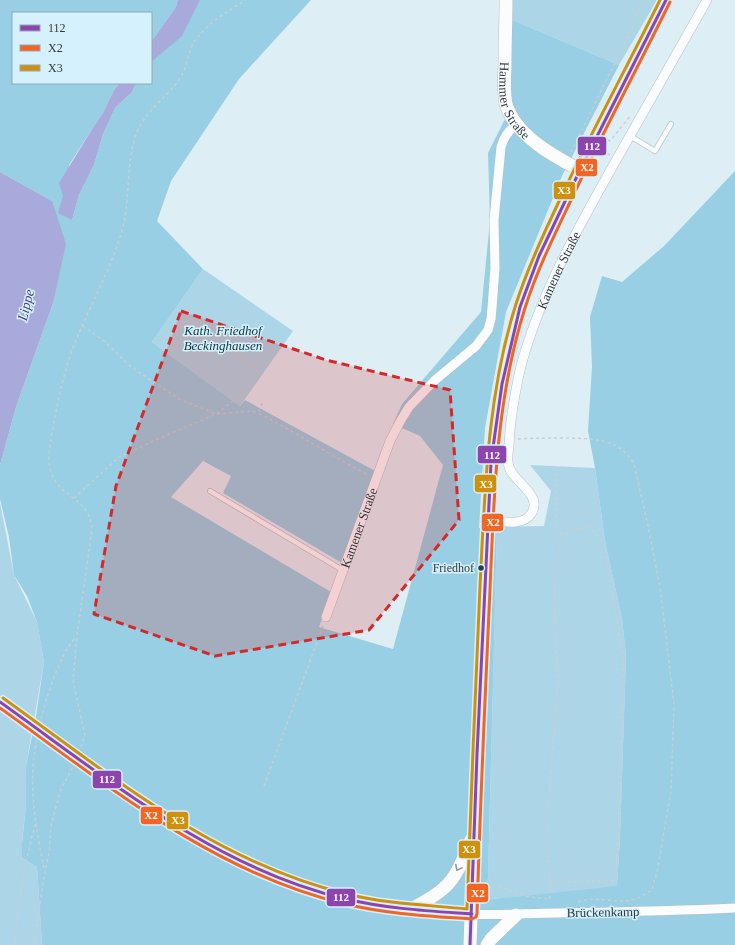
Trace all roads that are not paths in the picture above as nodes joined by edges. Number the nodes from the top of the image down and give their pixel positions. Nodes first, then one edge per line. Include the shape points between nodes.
1 (506, 0) edge
2 (666, 0) edge
3 (707, 0) edge
4 (517, 124) junction
5 (671, 124) dead end
6 (630, 136) junction
7 (580, 170) junction
8 (210, 491) dead end
9 (488, 520) junction
10 (344, 571) junction
11 (326, 617) road end
12 (0, 702) edge
13 (474, 832) junction
14 (735, 908) edge
15 (410, 910) junction
16 (472, 914) junction
17 (516, 915) junction
18 (470, 945) edge
19 (487, 945) edge

1 - 4 main road, Hammer Straße via 505,94 507,105
2 - 7 main road, Kamener Straße
3 - 6 street, Kamener Straße
4 - 7 main road, Hammer Straße via 534,142
4 - 10 street, Kamener Straße via 504,137 501,147 494,220 495,268 488,330 476,346 434,381 401,420 390,441
5 - 6 lane via 656,151
6 - 9 street, Kamener Straße via 568,250 528,342 521,367 512,411 509,467 532,497 532,513 518,522
7 - 9 main road, Kamener Straße via 540,256 520,307 505,370 495,430
8 - 10 lane
9 - 13 main road, Kamener Straße
10 - 11 street, Kamener Straße
12 - 15 street, bridge via 159,815 232,857 320,891 368,904
13 -> 15 main road via 458,869 446,887
13 - 16 main road, Kamener Straße
14 - 17 street, Brückenkamp
15 - 16 street
16 - 17 street, Brückenkamp
16 - 18 main road, Kamener Straße
17 - 19 main road

